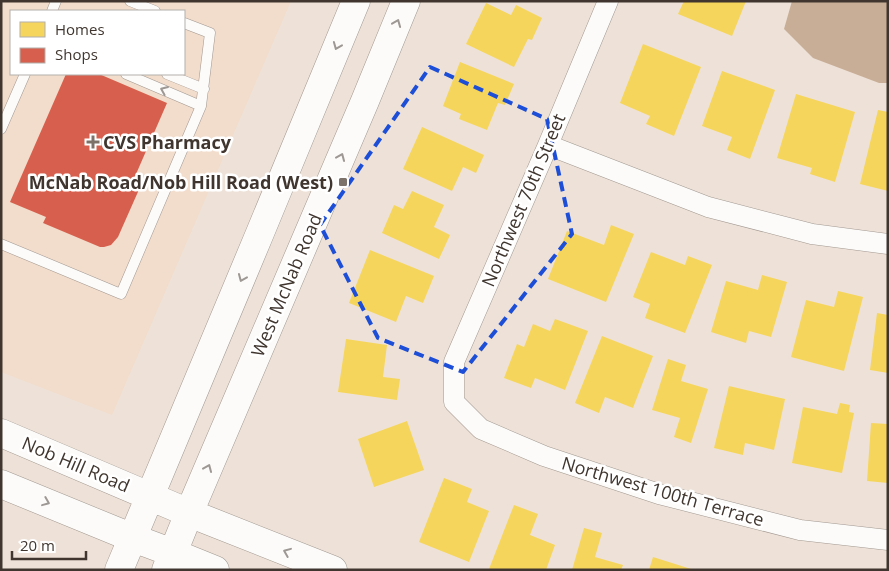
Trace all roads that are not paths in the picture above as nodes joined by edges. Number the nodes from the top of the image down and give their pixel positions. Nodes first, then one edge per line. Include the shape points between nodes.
1 (130, 1) edge
2 (356, 1) edge
3 (406, 1) edge
4 (608, 1) edge
5 (152, 10) edge
6 (185, 23) edge
7 (25, 75) edge
8 (128, 75) edge
9 (169, 75) edge
10 (204, 89) junction
11 (201, 106) junction
12 (1, 129) edge
13 (548, 145) junction
14 (1, 244) edge
15 (888, 244) edge
16 (454, 402) joint
17 (1, 433) edge
18 (1, 484) edge
19 (150, 496) junction
20 (189, 512) junction
21 (133, 538) junction
22 (888, 540) edge
23 (170, 561) edge
24 (119, 570) edge
25 (215, 570) edge
26 (333, 570) edge

1 - 5 lane
2 -> 19 main road
20 -> 3 main road, West McNab Road
4 - 13 street, Northwest 70th Street
6 - 10 lane via 210,33
7 - 12 lane
11 -> 8 lane
9 - 10 lane
10 - 11 lane
11 - 14 lane via 120,294
13 - 15 street via 708,207 812,234
13 - 16 street, Northwest 70th Street via 454,362
16 - 22 street, Northwest 100th Terrace via 480,429 544,456 658,494 800,530
17 - 19 main road, Nob Hill Road
18 -> 21 main road
19 - 20 main road, Nob Hill Road
19 - 21 main road
20 - 23 main road, West McNab Road
26 -> 20 main road, Nob Hill Road
21 - 23 main road
21 - 24 main road
23 - 25 main road

